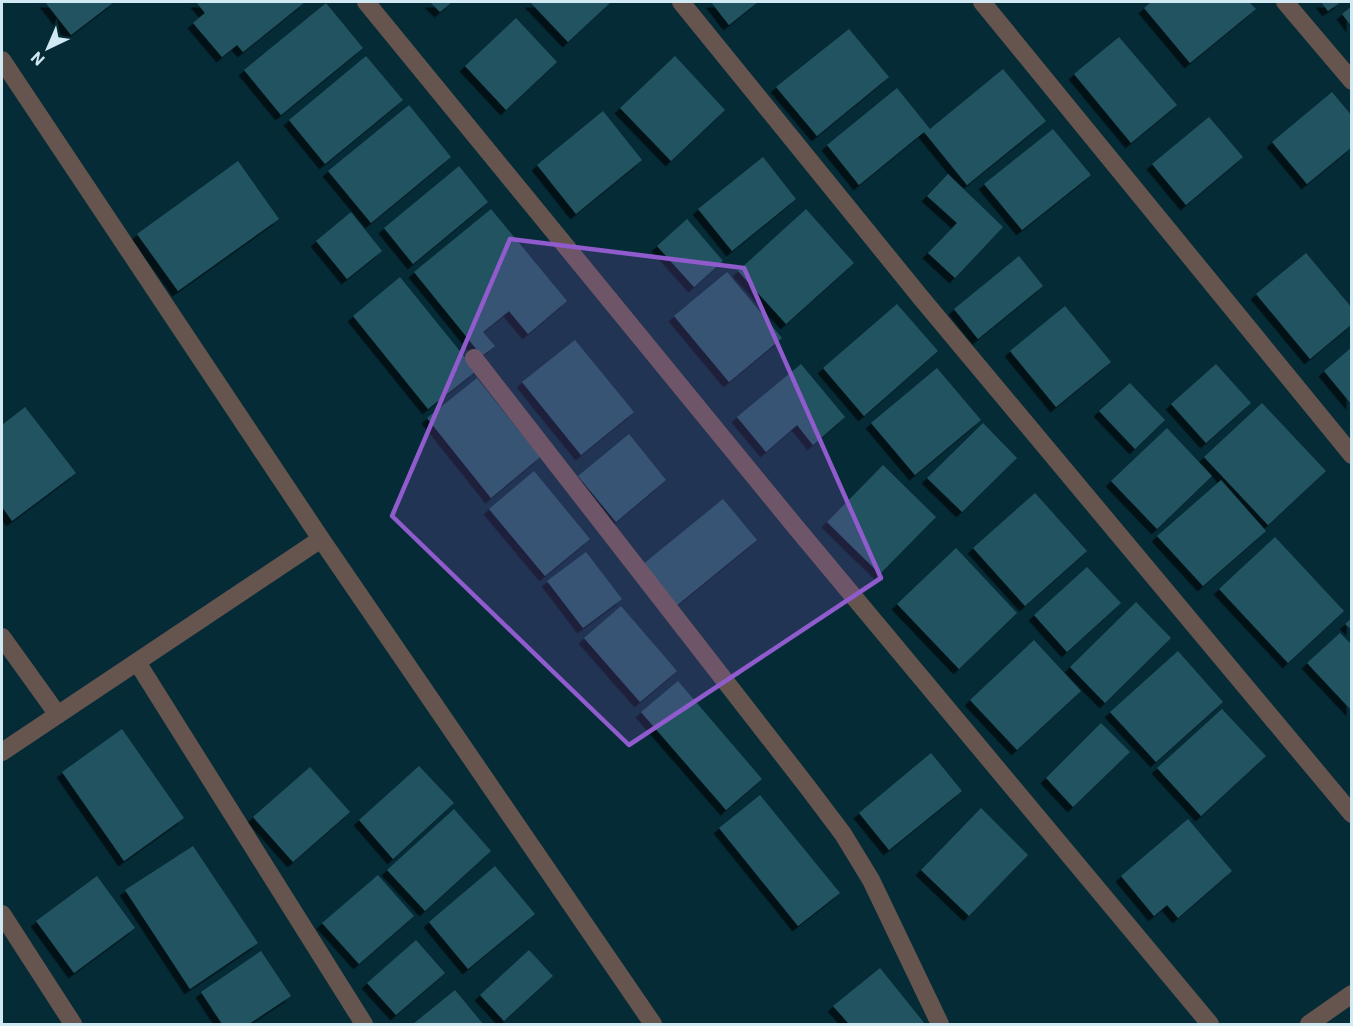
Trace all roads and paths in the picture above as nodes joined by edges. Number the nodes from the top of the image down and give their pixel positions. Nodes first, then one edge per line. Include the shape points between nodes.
1 (366, 2) edge
2 (681, 2) edge
3 (982, 2) edge
4 (1285, 2) edge
5 (2, 60) edge
6 (1352, 81) edge
7 (474, 358) dead end
8 (1352, 455) edge
9 (321, 539) junction
10 (2, 637) edge
11 (137, 662) junction
12 (58, 715) junction
13 (2, 752) edge
14 (1352, 814) edge
15 (2, 915) edge
16 (1352, 994) edge
17 (68, 1023) edge
18 (364, 1024) edge
19 (652, 1024) edge
20 (940, 1024) edge
21 (1210, 1024) edge
22 (1309, 1024) edge

1 - 21 street via 801,534
2 - 14 street via 922,299
3 - 8 street
4 - 6 street
5 - 9 street
7 - 20 street via 843,834 871,880
9 - 11 street
9 - 19 street
10 - 12 street
11 - 12 street
11 - 18 street
12 - 13 street
15 - 17 street
16 - 22 street

